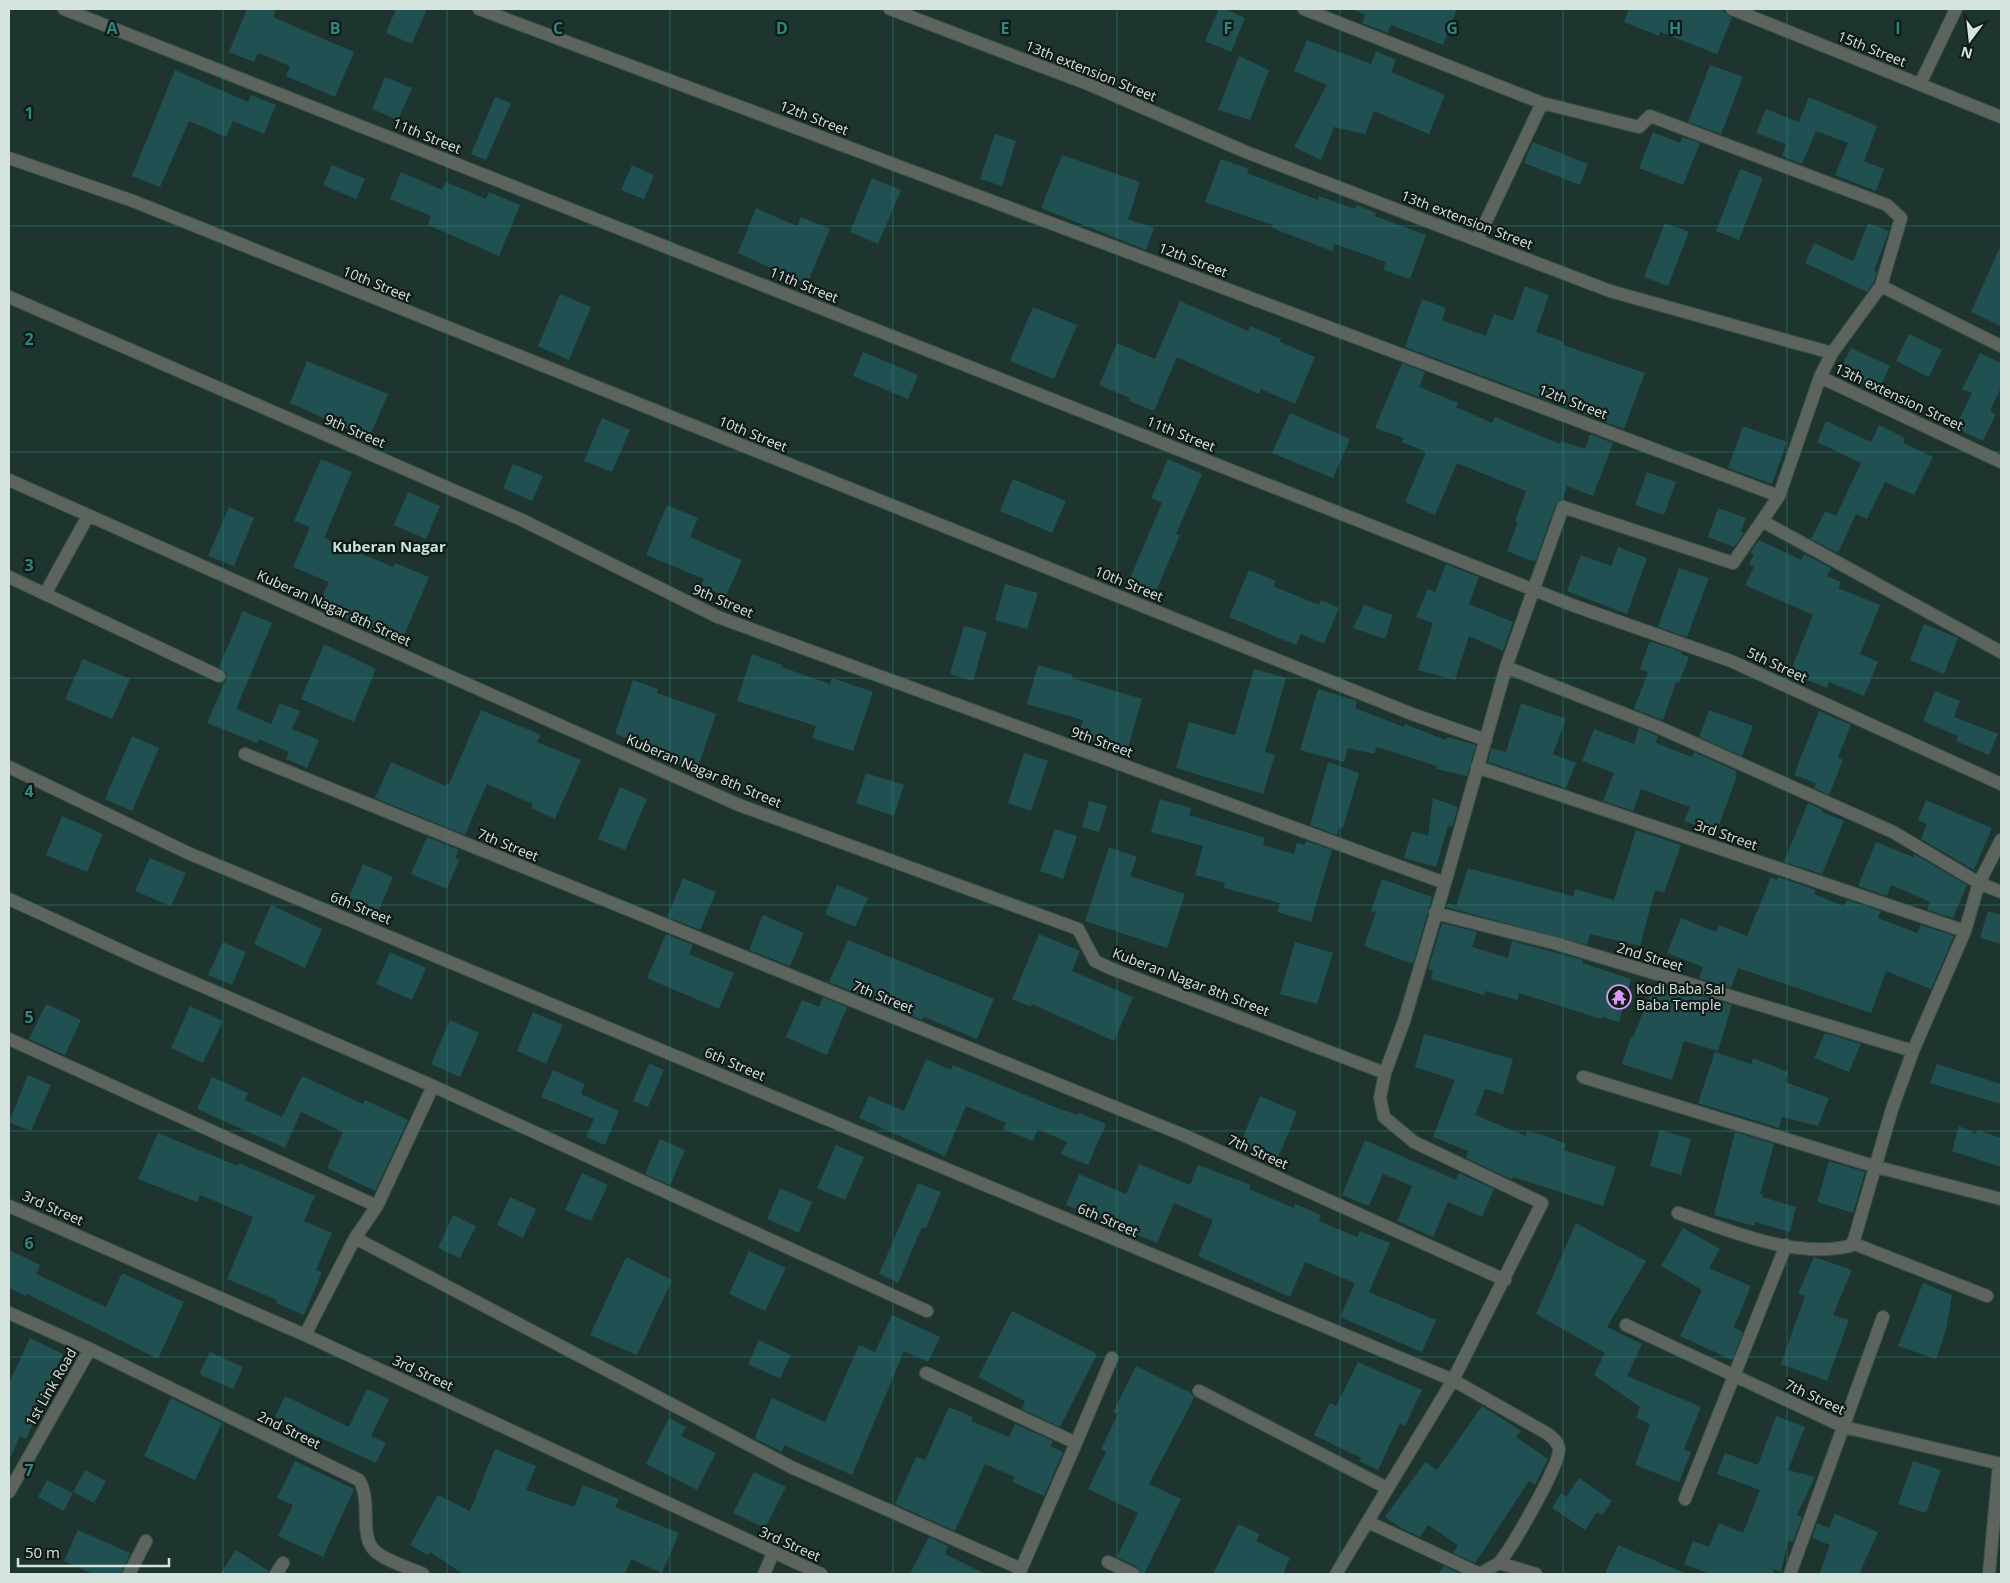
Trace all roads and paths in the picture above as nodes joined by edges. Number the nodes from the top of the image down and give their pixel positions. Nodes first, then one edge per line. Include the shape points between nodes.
1 (64, 9) edge
2 (479, 9) edge
3 (890, 9) edge
4 (1304, 9) edge
5 (1732, 9) edge
6 (1956, 9) edge
7 (1920, 84) junction
8 (1542, 103) junction
9 (2001, 117) edge
10 (9, 158) edge
11 (1476, 240) junction
12 (1881, 286) junction
13 (9, 297) edge
14 (2001, 346) edge
15 (1832, 353) junction
16 (1820, 377) junction
17 (2001, 462) edge
18 (9, 480) edge
19 (1779, 496) junction
20 (88, 516) junction
21 (1762, 521) junction
22 (9, 577) edge
23 (1533, 590) junction
24 (45, 594) junction
25 (2001, 652) edge
26 (1506, 667) junction
27 (219, 676) dead end
28 (1486, 740) junction
29 (245, 754) dead end
30 (9, 767) edge
31 (1477, 767) junction
32 (2001, 784) edge
33 (2001, 840) edge
34 (1979, 883) junction
35 (1445, 884) junction
36 (2001, 892) edge
37 (9, 899) edge
38 (1435, 912) junction
39 (1965, 931) junction
40 (9, 1039) edge
41 (1913, 1051) junction
42 (1385, 1073) junction
43 (1583, 1077) dead end
44 (433, 1086) junction
45 (1876, 1167) junction
46 (2001, 1199) edge
47 (9, 1206) edge
48 (377, 1206) junction
49 (1678, 1213) dead end
50 (354, 1238) junction
51 (1852, 1243) junction
52 (1786, 1245) junction
53 (1505, 1280) junction
54 (1987, 1296) dead end
55 (927, 1311) dead end
56 (9, 1313) edge
57 (1883, 1318) dead end
58 (1626, 1325) dead end
59 (306, 1335) junction
60 (90, 1349) junction
61 (1112, 1358) dead end
62 (926, 1373) dead end
63 (1734, 1376) junction
64 (1453, 1380) junction
65 (1200, 1391) dead end
66 (1844, 1427) junction
67 (1076, 1443) junction
68 (2000, 1464) edge
69 (1388, 1488) junction
70 (9, 1492) edge
71 (1685, 1499) dead end
72 (1368, 1522) junction
73 (146, 1541) dead end
74 (774, 1553) junction
75 (1108, 1562) dead end
76 (1499, 1562) junction
77 (1020, 1572) edge
78 (129, 1574) edge
79 (422, 1574) edge
80 (764, 1574) edge
81 (822, 1574) edge
82 (1133, 1574) edge
83 (1336, 1574) edge
84 (1536, 1574) edge
85 (1790, 1574) edge
86 (1989, 1574) edge

1 - 23 street, 11th Street
2 - 19 street, 12th Street
3 - 11 street, 13th extension Street via 1088,84 1246,152
4 - 8 street
5 - 7 street, 15th Street
6 - 7 street
7 - 9 street, 15th Street
8 - 11 street
8 - 12 street via 1640,127 1650,116 1887,205 1901,218
10 - 28 street, 10th Street via 133,201 1412,714
11 - 15 street, 13th extension Street via 1610,291
12 - 14 street
12 - 15 street
13 - 35 street, 9th Street via 522,520 718,617
15 - 16 street, 13th extension Street
16 - 17 street, 13th extension Street
16 - 19 street
18 - 20 street, Kuberan Nagar 8th Street
19 - 21 street
20 - 24 street
20 - 42 street, Kuberan Nagar 8th Street via 739,805 1078,929 1095,961
21 - 23 street via 1733,564 1563,507
21 - 25 street
22 - 24 street
23 - 26 street
23 - 32 street, 5th Street via 1731,661
24 - 27 street
26 - 28 street
26 - 34 street via 1658,727 1893,832
28 - 31 street
29 - 53 street, 7th Street via 1181,1134
30 - 64 street, 6th Street via 188,853
31 - 35 street
31 - 39 street, 3rd Street
33 - 34 street
34 - 36 street
34 - 39 street
35 - 38 street
37 - 44 street
38 - 41 street, 2nd Street via 1554,943
38 - 42 street via 1404,1021
39 - 41 street
40 - 48 street
41 - 45 street
42 - 53 street via 1380,1098 1384,1118 1394,1128 1414,1142 1542,1204
43 - 45 street
44 - 48 street
44 - 55 street
45 - 46 street
45 - 51 street
47 - 59 street, 3rd Street
48 - 50 street
49 - 52 street
50 - 59 street
50 - 77 street via 791,1467
51 - 52 street via 1832,1250
51 - 54 street
52 - 63 street
53 - 64 street
56 - 60 street, 2nd Street
57 - 66 street
58 - 63 street, 7th Street
59 - 74 street, 3rd Street
60 - 70 street, 1st Link Road
60 - 79 street, 2nd Street via 359,1480 366,1497 368,1543 375,1552
61 - 67 street
62 - 67 street
63 - 66 street, 7th Street
63 - 71 street
64 - 69 street
64 - 76 street, 6th Street via 1548,1434 1559,1448 1552,1472
65 - 69 street
66 - 68 street, 7th Street
66 - 85 street
67 - 77 street
68 - 86 street
69 - 72 street
72 - 76 street via 1480,1574
72 - 83 street
73 - 78 street
74 - 80 street
74 - 81 street, 3rd Street
75 - 82 street
76 - 84 street

